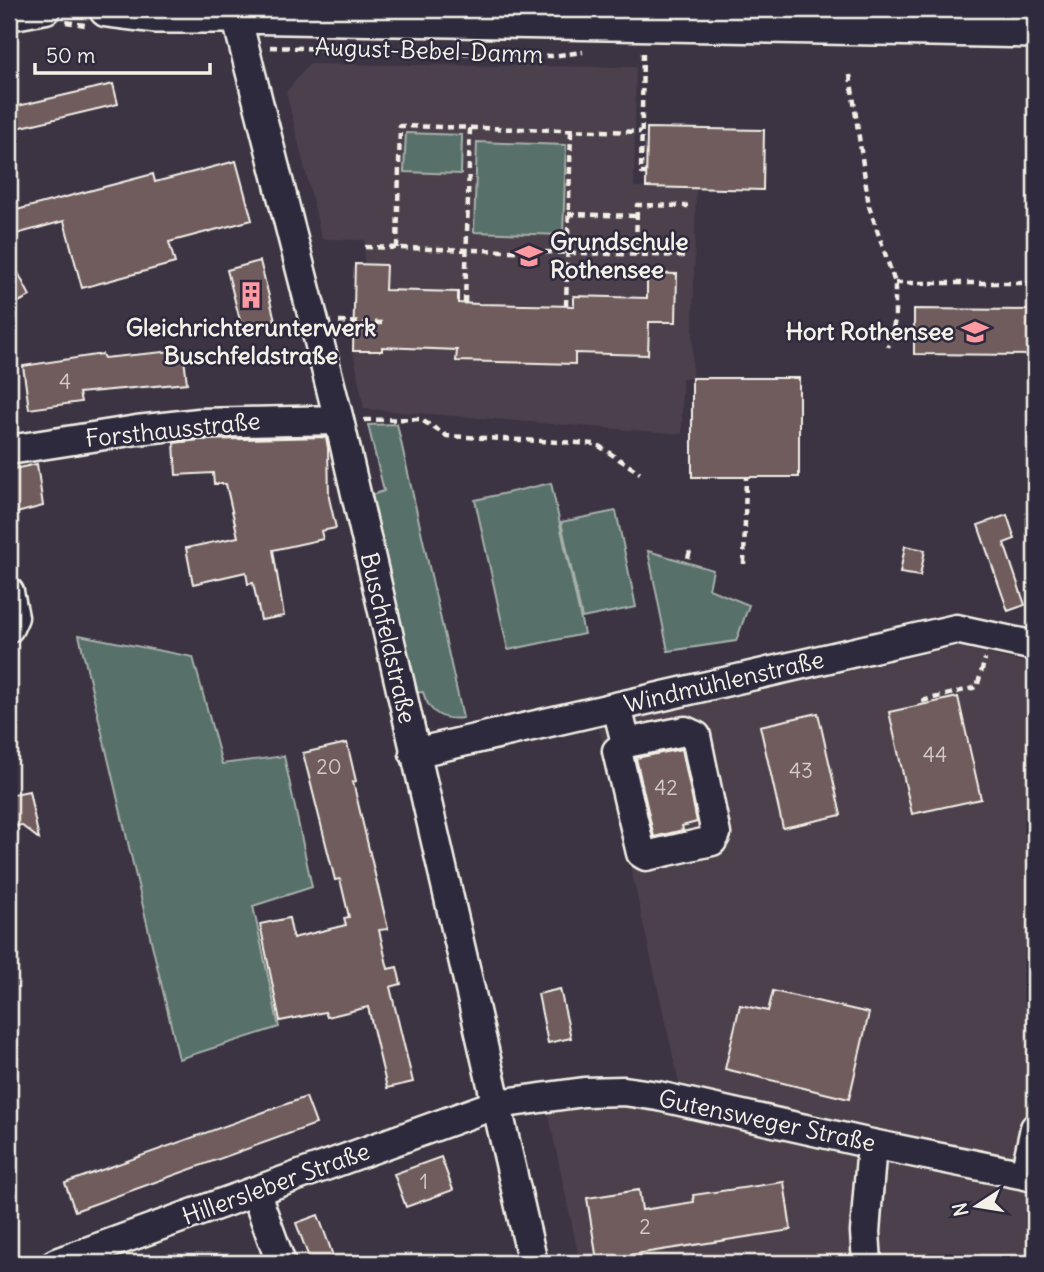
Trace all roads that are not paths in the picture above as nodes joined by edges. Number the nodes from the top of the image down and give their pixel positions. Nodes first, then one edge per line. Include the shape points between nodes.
1 (46, 9) edge
2 (107, 9) edge
3 (227, 11) edge
4 (9, 16) edge
5 (1035, 30) edge
6 (339, 420) junction
7 (9, 450) edge
8 (9, 592) edge
9 (9, 628) edge
10 (1035, 646) edge
11 (617, 707) junction
12 (626, 743) junction
13 (414, 753) junction
14 (497, 1104) junction
15 (1035, 1128) edge
16 (872, 1144) junction
17 (1030, 1176) edge
18 (255, 1191) junction
19 (56, 1263) edge
20 (281, 1263) edge
21 (533, 1263) edge
22 (867, 1263) edge

1 - 4 street
2 - 3 main road, August-Bebel-Damm via 155,15
3 - 5 main road, August-Bebel-Damm
3 - 6 street, Buschfeldstraße
6 - 7 street, Forsthausstraße via 199,423
6 - 13 street, Buschfeldstraße
8 - 9 street via 14,617
10 - 11 street, Windmühlenstraße via 956,629
11 - 12 street
11 - 13 street, Windmühlenstraße
12 - 12 street via 685,731 696,736 716,834 712,841 646,856 640,853 617,751
13 - 14 street, Buschfeldstraße
14 - 16 street, Gutensweger Straße via 584,1091 624,1091
14 - 18 street, Hillersleber Straße
14 - 21 street, Buschfeldstraße
15 - 17 street
16 - 17 street, Gutensweger Straße
16 - 22 street via 864,1232
18 - 19 street, Hillersleber Straße
18 - 20 street

